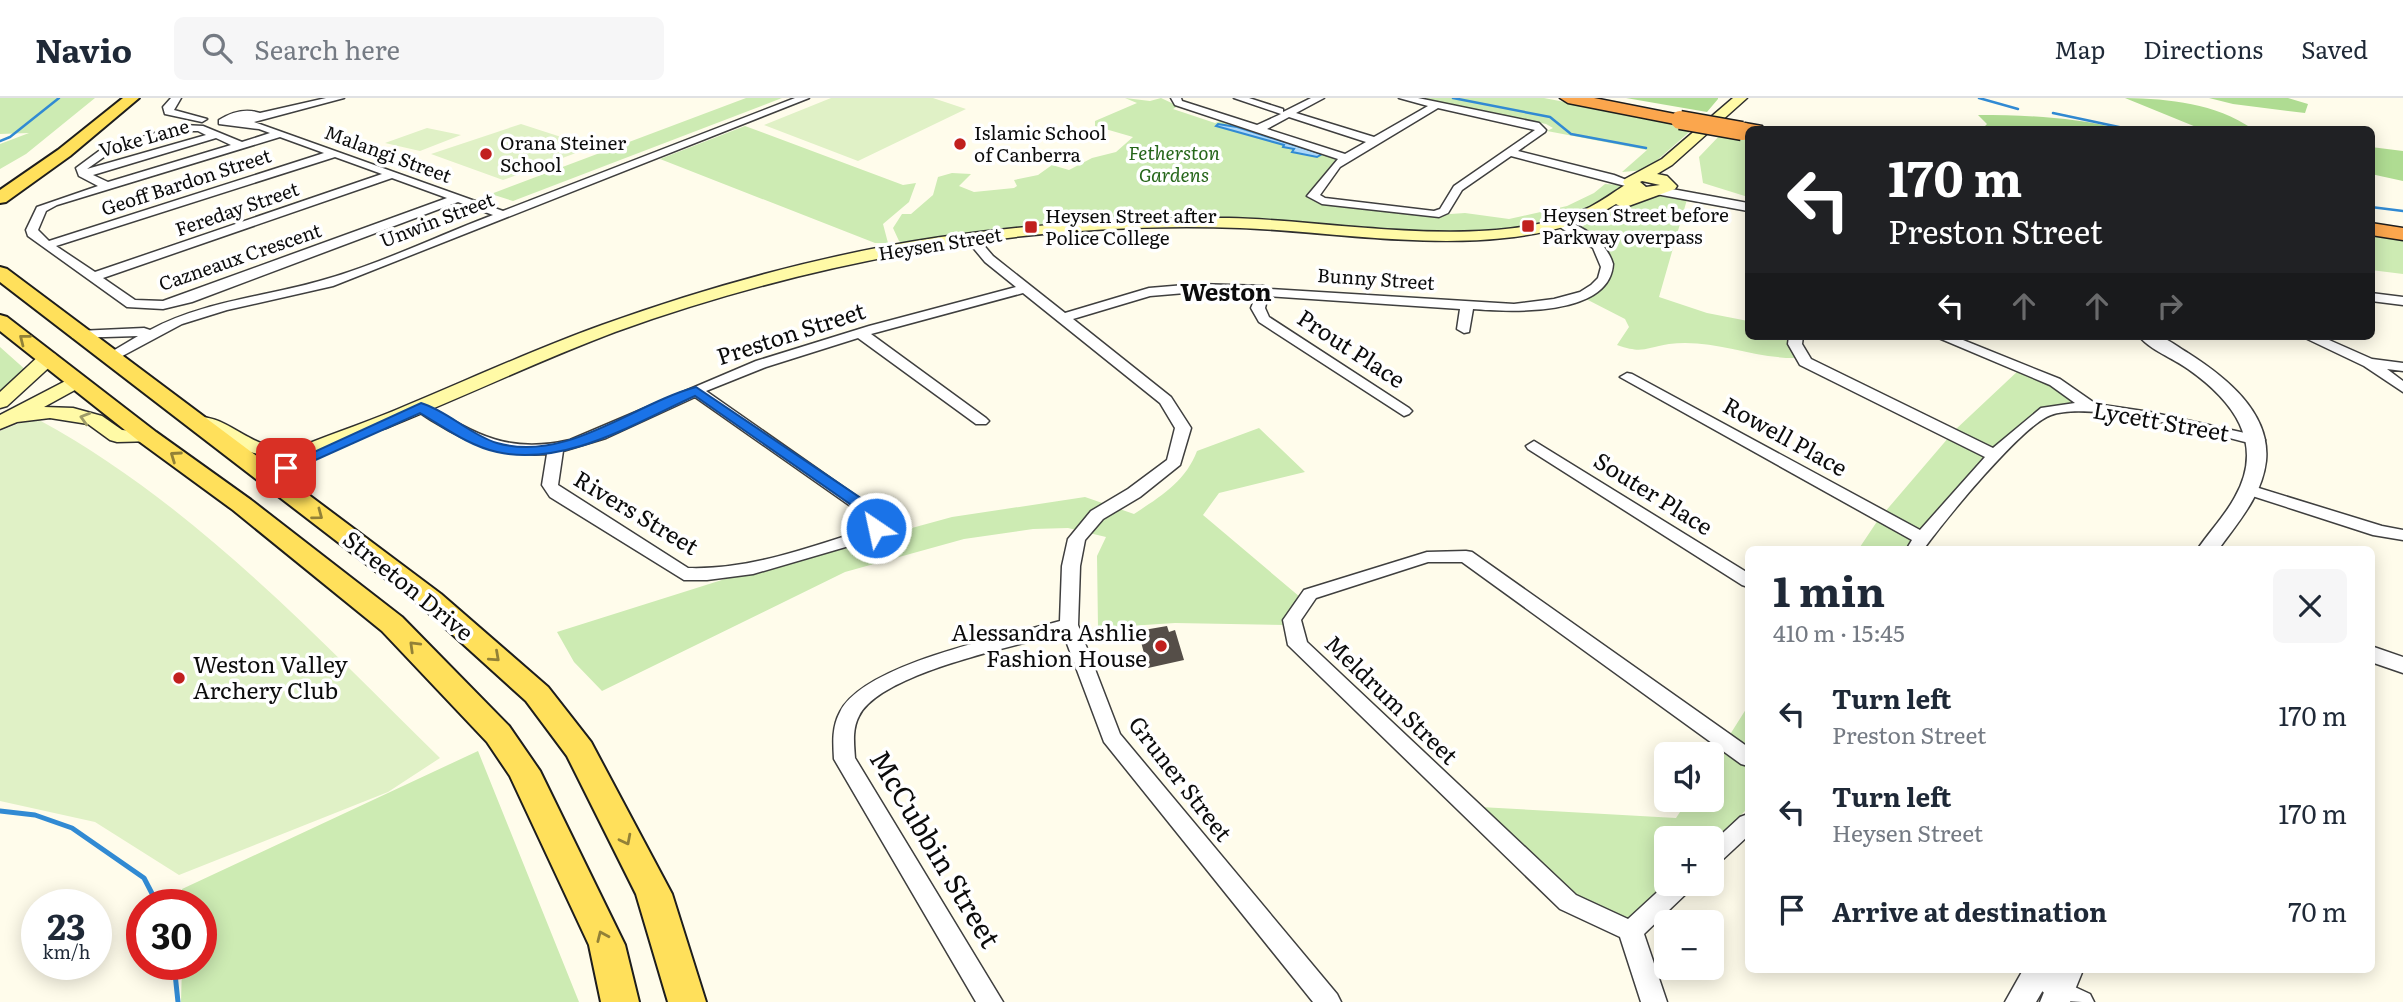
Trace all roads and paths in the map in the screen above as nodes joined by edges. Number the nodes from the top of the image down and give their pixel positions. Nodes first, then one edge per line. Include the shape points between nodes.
1 (115, 98) edge
2 (132, 98) edge
3 (176, 98) edge
4 (339, 98) edge
5 (804, 98) edge
6 (1176, 98) edge
7 (1239, 98) edge
8 (1304, 98) edge
9 (1319, 98) edge
10 (1404, 98) edge
11 (1568, 98) edge
12 (1588, 98) edge
13 (1741, 98) edge
14 (1436, 104) junction
15 (1283, 112) junction
16 (257, 117) junction
17 (1681, 118) junction
18 (232, 119) junction
19 (1252, 127) junction
20 (1745, 129) edge
21 (281, 133) junction
22 (216, 135) junction
23 (1375, 141) junction
24 (241, 145) junction
25 (1513, 151) junction
26 (335, 153) junction
27 (1346, 158) junction
28 (1667, 162) junction
29 (83, 174) junction
30 (393, 174) junction
31 (0, 182) edge
32 (1649, 183) junction
33 (107, 186) junction
34 (0, 198) edge
35 (458, 198) junction
36 (1745, 206) edge
37 (504, 215) junction
38 (1565, 225) junction
39 (2375, 228) edge
40 (2403, 231) edge
41 (971, 238) junction
42 (47, 245) junction
43 (0, 273) edge
44 (93, 277) junction
45 (1025, 288) junction
46 (1264, 290) junction
47 (2375, 298) edge
48 (2403, 301) edge
49 (1467, 306) junction
50 (196, 316) junction
51 (1061, 318) junction
52 (0, 321) edge
53 (1464, 329) dead end
54 (158, 330) junction
55 (861, 334) junction
56 (78, 335) junction
57 (1796, 340) edge
58 (1951, 340) edge
59 (2154, 340) edge
60 (2317, 340) edge
61 (48, 358) junction
62 (111, 360) junction
63 (2369, 363) junction
64 (2403, 367) edge
65 (1627, 377) dead end
66 (75, 379) junction
67 (2403, 388) edge
68 (696, 391) junction
69 (421, 407) junction
70 (2091, 408) junction
71 (1404, 411) dead end
72 (4, 414) edge
73 (981, 421) dead end
74 (195, 422) junction
75 (148, 437) junction
76 (2257, 440) junction
77 (1534, 446) dead end
78 (556, 447) junction
79 (322, 449) junction
80 (1996, 456) junction
81 (204, 475) junction
82 (272, 481) junction
83 (2249, 490) junction
84 (2403, 534) edge
85 (287, 540) junction
86 (1918, 544) edge
87 (2210, 546) edge
88 (1745, 579) edge
89 (1069, 625) junction
90 (2375, 655) edge
91 (2403, 664) edge
92 (1745, 756) edge
93 (1745, 826) edge
94 (1724, 845) edge
95 (1668, 896) edge
96 (1631, 931) junction
97 (620, 1002) edge
98 (687, 1002) edge
99 (990, 1002) edge
100 (1328, 1002) edge
101 (1654, 1002) edge

1 - 31 main road
2 - 34 main road
3 - 18 street via 167,107 169,113
4 - 16 street
5 - 37 street, Unwin Street
6 - 19 street via 1178,103
7 - 15 street
8 - 15 street
9 - 15 street
10 - 14 street
11 - 17 highway
12 - 17 highway
13 - 28 main road, Heysen Street
14 - 23 street
14 - 25 street via 1542,128
15 - 19 street
15 - 23 street
16 - 18 street, Malangi Street
16 - 18 street
16 - 21 street, Malangi Street
17 - 20 highway, bridge
19 - 27 street
21 - 24 street
21 - 26 street, Malangi Street
22 - 24 street
22 - 29 street, Voke Lane
22 - 29 street via 189,128 112,148 81,168
23 - 27 street
24 - 33 street
25 - 27 street via 1458,188 1444,211 1435,215 1322,201 1313,196
25 - 32 street
26 - 30 street, Malangi Street
26 - 42 street, Geoff Bardon Street
28 - 32 main road
28 - 32 main road, Heysen Street
29 - 33 street
30 - 35 street, Malangi Street
30 - 44 street, Fereday Street
32 - 36 street
32 - 38 main road, Heysen Street
33 - 42 street via 41,209 32,230
35 - 37 street, Malangi Street
35 - 44 street, Cazneaux Crescent via 163,305 132,304
37 - 50 street, Unwin Street via 328,283
38 - 41 main road, Heysen Street via 1459,235 1239,223 1135,224
38 - 49 street, Bunny Street via 1597,244 1608,263 1607,275 1597,288 1544,306
39 - 40 highway
41 - 45 street, Gruner Street
41 - 69 main road, Heysen Street via 802,270 714,294 606,330
42 - 44 street, Cazneaux Crescent
43 - 56 main road, Streeton Drive
45 - 51 street, Gruner Street
45 - 55 street, Preston Street
46 - 49 street, Bunny Street
46 - 51 street, Bunny Street via 1149,292
46 - 71 street, Prout Place via 1258,308 1264,319
47 - 48 street
49 - 53 street
50 - 54 street, Unwin Street
50 - 62 street, Unwin Street
51 - 89 street, Gruner Street via 1166,400 1183,428 1174,462 1097,515 1077,539
61 -> 52 main road, Streeton Drive
54 - 56 street, Unwin Street
54 - 62 street, Unwin Street
55 - 68 street, Preston Street
55 - 73 street
56 - 62 main road, Streeton Drive
57 - 80 street via 1805,362
58 - 70 street via 2055,382
59 - 76 street via 2217,382 2239,404
60 - 63 street
61 - 66 main road, Streeton Drive
61 - 72 main road
62 - 66 main road
62 - 74 main road, Streeton Drive
63 - 64 street
63 - 67 street
65 - 86 street, Rowell Place
66 - 72 main road
66 - 75 main road, Streeton Drive
68 - 78 street, Preston Street via 583,441
68 - 78 street, Rivers Street via 878,517 876,528 867,535 753,568 708,576 684,574 556,493 550,485
69 - 78 street, Preston Street via 498,448 529,451
69 - 79 main road, Heysen Street
70 - 76 street, Lycett Street
70 - 80 street, Lycett Street via 2045,411
75 -> 72 main road via 117,436 95,420 73,414
74 - 79 main road via 223,429 253,447 279,452
74 - 82 main road, Streeton Drive
81 -> 75 main road, Streeton Drive
76 - 83 street via 2257,465
77 - 88 street, Souter Place
79 - 82 main road, Heysen Street via 280,470
80 - 86 street, Lycett Street
81 - 82 main road via 227,481
81 - 85 main road, Streeton Drive
82 - 85 main road via 247,489 247,496 281,522
82 -> 98 main road, Streeton Drive via 431,600 537,694 580,750 654,894
83 - 84 street via 2379,531
83 - 87 street
97 -> 85 main road, Streeton Drive via 607,945 524,771 498,734 392,624
89 - 99 street, McCubbin Street via 877,684 855,706 843,735 845,759
89 - 100 street, Gruner Street via 1111,737
90 - 91 street
92 - 96 street, Meldrum Street via 1466,555 1427,556 1310,594 1292,620 1298,645 1568,902
93 - 94 street
95 - 96 street
96 - 101 street

